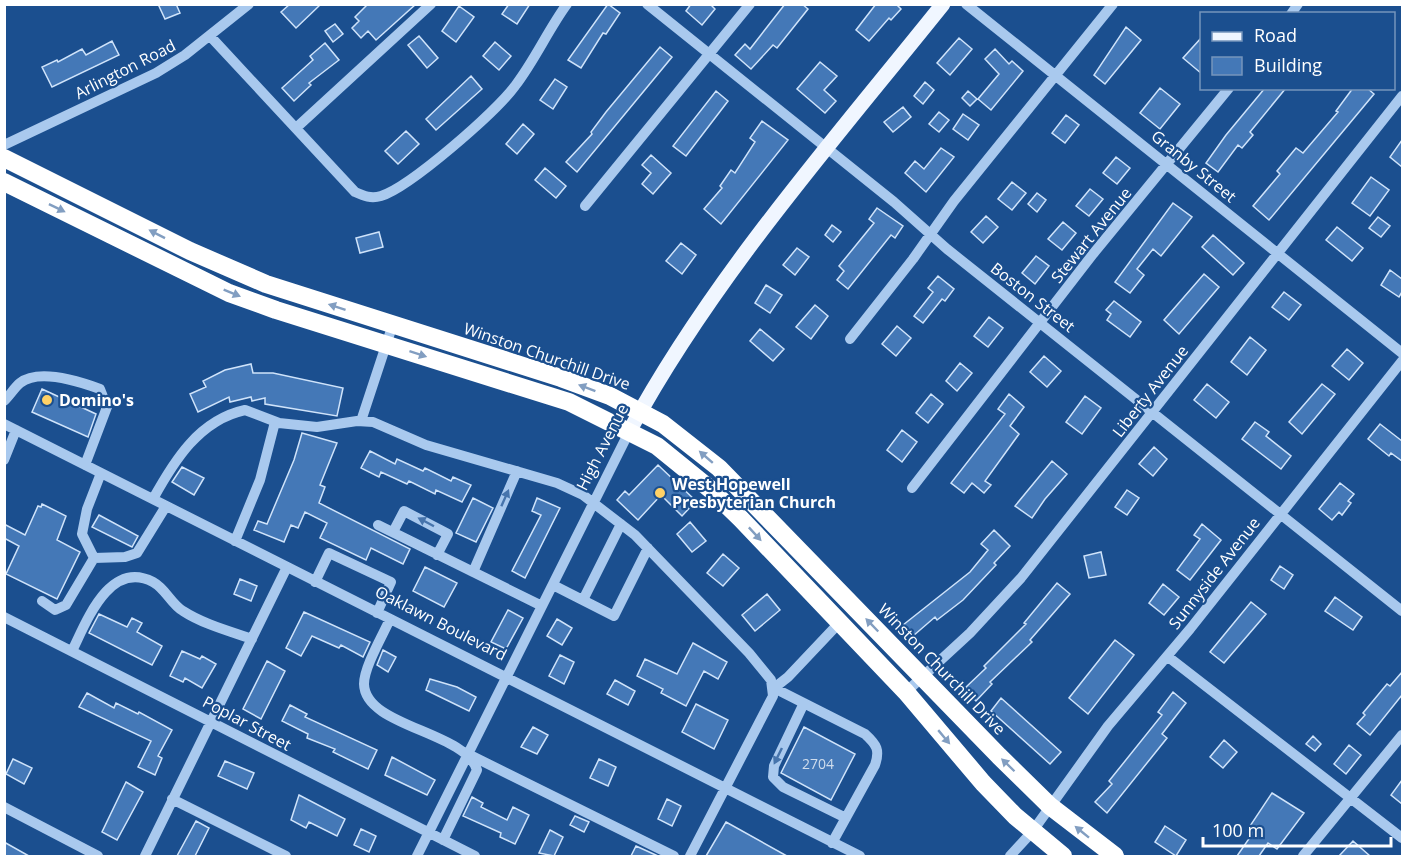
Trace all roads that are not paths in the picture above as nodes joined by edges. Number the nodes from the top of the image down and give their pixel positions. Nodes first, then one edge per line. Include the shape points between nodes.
1 (249, 4) edge
2 (431, 4) edge
3 (567, 4) edge
4 (647, 4) edge
5 (750, 4) edge
6 (943, 4) edge
7 (966, 4) edge
8 (1113, 4) edge
9 (210, 36) junction
10 (709, 54) junction
11 (1055, 76) junction
12 (1227, 90) edge
13 (1402, 98) edge
14 (296, 128) junction
15 (4, 145) edge
16 (828, 148) junction
17 (4, 158) edge
18 (1168, 164) junction
19 (4, 182) edge
20 (585, 206) dead end
21 (930, 233) junction
22 (1278, 253) junction
23 (1040, 323) junction
24 (393, 324) junction
25 (850, 339) dead end
26 (387, 344) junction
27 (1402, 353) edge
28 (1402, 361) edge
29 (4, 401) edge
30 (641, 410) junction
31 (1154, 412) junction
32 (361, 421) junction
33 (275, 422) junction
34 (4, 424) edge
35 (16, 430) junction
36 (630, 430) junction
37 (4, 460) edge
38 (86, 465) junction
39 (517, 471) junction
40 (101, 473) junction
41 (912, 488) dead end
42 (153, 500) junction
43 (594, 503) junction
44 (166, 506) junction
45 (1280, 514) junction
46 (621, 524) junction
47 (378, 525) dead end
48 (393, 532) junction
49 (235, 541) junction
50 (648, 548) junction
51 (437, 555) junction
52 (94, 558) junction
53 (287, 567) junction
54 (472, 572) junction
55 (315, 582) junction
56 (553, 585) junction
57 (583, 600) junction
58 (42, 601) dead end
59 (542, 606) junction
60 (1402, 611) edge
61 (377, 613) junction
62 (4, 617) edge
63 (390, 619) junction
64 (840, 622) junction
65 (252, 639) junction
66 (72, 651) junction
67 (1167, 656) junction
68 (923, 677) junction
69 (507, 678) junction
70 (774, 688) junction
71 (906, 692) junction
72 (804, 703) junction
73 (210, 720) junction
74 (1402, 735) edge
75 (469, 754) junction
76 (725, 789) junction
77 (172, 799) junction
78 (1351, 800) junction
79 (1050, 806) junction
80 (4, 807) edge
81 (846, 818) junction
82 (1032, 832) junction
83 (429, 833) junction
84 (1402, 838) edge
85 (443, 840) junction
86 (832, 843) junction
87 (98, 856) edge
88 (145, 856) edge
89 (286, 856) edge
90 (417, 856) edge
91 (475, 856) edge
92 (674, 856) edge
93 (690, 856) edge
94 (860, 856) edge
95 (1010, 856) edge
96 (1063, 856) edge
97 (1115, 856) edge
98 (1303, 856) edge

1 - 9 street, Arlington Road
2 - 14 street
3 - 14 street via 515,86 436,159 397,189 381,196 355,192
4 - 10 street, Boston Street
5 - 10 street
6 - 16 main road, High Avenue
7 - 11 street, Granby Street
8 - 11 street
9 - 14 street
9 - 15 street, Arlington Road via 156,73
10 - 16 street, Boston Street
10 - 20 street
11 - 18 street, Granby Street
11 - 21 street
12 - 18 street, Stewart Avenue
13 - 22 street, Liberty Avenue
16 - 21 street, Boston Street
16 - 30 main road, High Avenue via 736,267
24 -> 17 highway, Winston Churchill Drive via 224,267
18 - 22 street, Granby Street
18 - 23 street, Stewart Avenue
19 -> 26 highway via 229,293
21 - 23 street, Boston Street
21 - 25 street
22 - 27 street, Granby Street
22 - 31 street, Liberty Avenue
23 - 31 street, Boston Street
23 - 41 street, Stewart Avenue
24 - 26 street
30 -> 24 highway, Winston Churchill Drive via 561,378
26 - 32 street
26 -> 36 highway via 569,402
28 - 45 street, Sunnyside Avenue
29 - 38 street via 22,381 46,376 100,389 107,407
30 - 36 main road, High Avenue
68 -> 30 highway, Winston Churchill Drive via 718,468
31 - 45 street, Boston Street
31 - 68 street, Liberty Avenue via 1021,579
32 - 33 street via 316,427
32 - 39 street via 384,426 426,445
33 - 42 street via 245,410 209,427 177,458
33 - 49 street via 260,480
34 - 35 street, Oaklawn Boulevard
35 - 37 street
35 - 38 street, Oaklawn Boulevard
36 - 43 street, High Avenue
36 -> 64 highway via 657,446 710,489
38 - 40 street, Oaklawn Boulevard
39 - 43 street via 557,483
54 -> 39 street
40 - 42 street, Oaklawn Boulevard
40 - 52 street via 82,534
42 - 44 street, Oaklawn Boulevard
43 - 46 street
43 - 56 street, High Avenue
44 - 49 street, Oaklawn Boulevard
44 - 52 street via 137,553
45 - 60 street, Boston Street
45 - 67 street, Sunnyside Avenue
46 - 50 street
46 - 57 street
47 - 48 street
48 - 51 street
51 -> 48 street via 448,534 404,511
49 - 53 street, Oaklawn Boulevard
50 - 57 street via 614,616
50 - 70 street via 749,653
51 - 54 street
52 - 58 street via 66,605 55,610
53 - 55 street, Oaklawn Boulevard
53 - 65 street
54 - 59 street
55 - 61 street, Oaklawn Boulevard
55 - 61 street via 329,553 391,582
56 - 57 street
56 - 59 street, High Avenue
59 - 69 street, High Avenue
61 - 63 street, Oaklawn Boulevard
62 - 66 street, Poplar Street
63 - 69 street, Oaklawn Boulevard
63 - 75 street via 365,679 367,695 383,711
64 - 70 street
64 - 71 highway
65 - 66 street via 182,611 154,583 137,578 110,587 100,596
65 - 73 street
66 - 73 street, Poplar Street
67 - 78 street
67 - 79 street, Sunnyside Avenue via 1108,726
68 - 71 street, Liberty Avenue
79 -> 68 highway, Winston Churchill Drive
69 - 75 street, High Avenue
69 - 76 street, Oaklawn Boulevard
70 - 72 street
70 - 76 street
71 -> 82 highway via 982,783
72 -> 81 street via 774,766 773,777 783,787
72 - 81 street via 865,734 876,744 879,753 875,765
73 - 77 street
73 - 83 street, Poplar Street
74 - 78 street
75 - 83 street, High Avenue
75 - 85 street via 477,770
75 - 92 street
76 - 86 street, Oaklawn Boulevard
76 - 93 street
77 - 88 street
77 - 89 street
78 - 84 street
78 - 98 street
79 - 82 street
97 -> 79 highway, Winston Churchill Drive
80 - 87 street
81 - 86 street
82 - 95 street
82 - 96 highway
83 - 85 street, Poplar Street
83 - 90 street, High Avenue
85 - 91 street, Poplar Street
86 - 94 street, Oaklawn Boulevard

